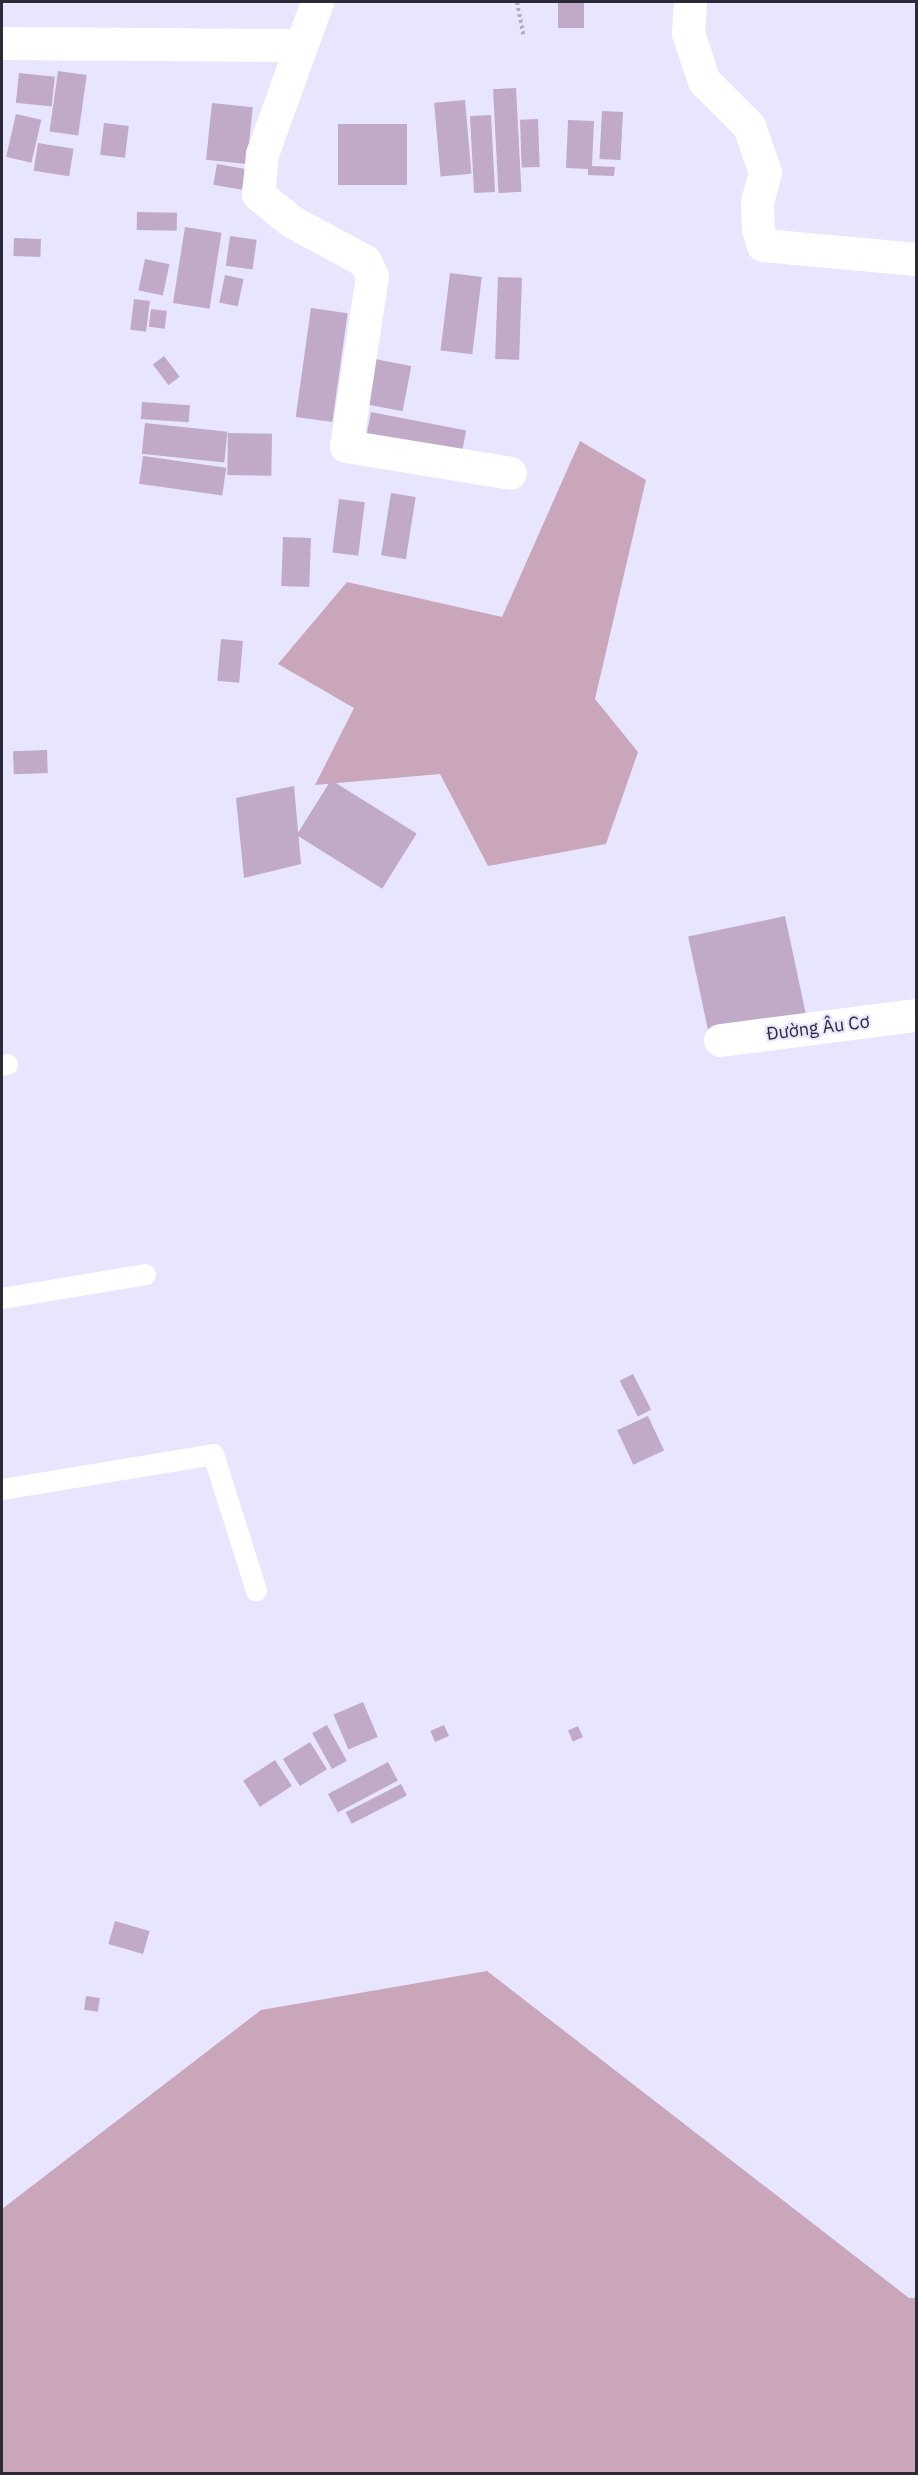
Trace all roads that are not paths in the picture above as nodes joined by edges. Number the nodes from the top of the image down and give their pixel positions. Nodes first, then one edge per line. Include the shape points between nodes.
1 (317, 2) edge
2 (690, 2) edge
3 (2, 43) edge
4 (300, 45) junction
5 (916, 259) edge
6 (510, 473) dead end
7 (916, 1015) edge
8 (720, 1040) dead end
9 (145, 1274) dead end
10 (2, 1298) edge
11 (2, 1489) edge
12 (256, 1590) dead end

1 - 4 street
2 - 5 street via 688,33 704,81 749,126 765,172 757,202 763,245
3 - 4 street
4 - 6 street via 262,154 258,194 291,221 365,261 372,276 346,446
7 - 8 street, Đường Âu Cơ
9 - 10 lane
11 - 12 lane via 213,1454

